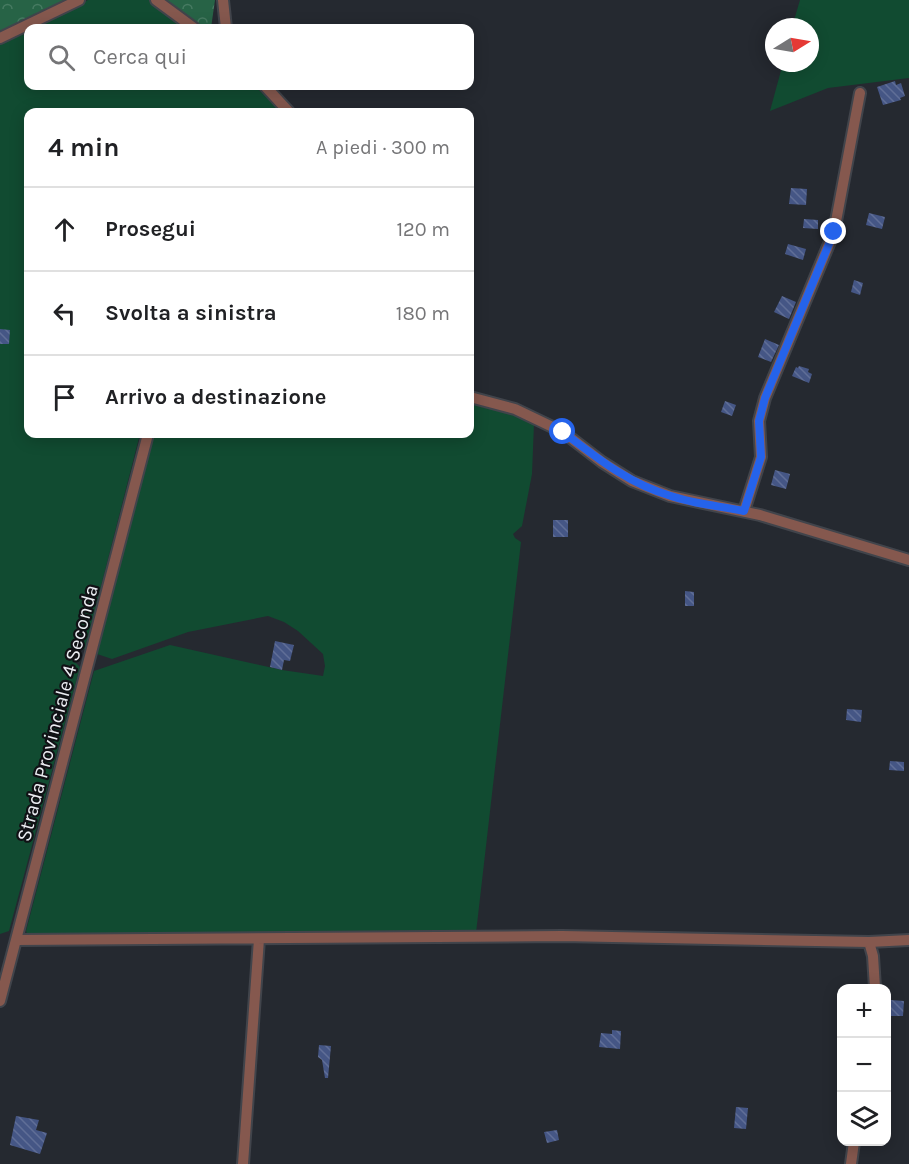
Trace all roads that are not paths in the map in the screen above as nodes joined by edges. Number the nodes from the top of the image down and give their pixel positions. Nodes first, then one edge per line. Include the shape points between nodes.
1 (79, 0) edge
2 (156, 0) edge
3 (223, 0) edge
4 (29, 24) edge
5 (189, 24) edge
6 (226, 24) edge
7 (24, 26) edge
8 (0, 38) edge
9 (269, 90) edge
10 (860, 93) dead end
11 (285, 108) edge
12 (474, 398) edge
13 (147, 438) edge
14 (744, 511) junction
15 (909, 560) edge
16 (259, 939) junction
17 (16, 940) junction
18 (909, 940) edge
19 (869, 942) junction
20 (875, 984) edge
21 (0, 1000) edge
22 (853, 1146) edge
23 (243, 1164) edge
24 (851, 1164) edge

1 - 4 street
2 - 5 street
3 - 6 street
7 - 8 street
9 - 11 street
10 - 14 street via 834,232 765,398 759,421 761,457
12 - 14 street via 515,409 563,432 632,481 670,496
13 - 17 street, Strada Provinciale 4 Seconda
14 - 15 street
16 - 17 street
16 - 19 street via 562,936
16 - 23 street
17 - 21 street, Strada Provinciale 4 Seconda
18 - 19 street
19 - 20 street
22 - 24 street

